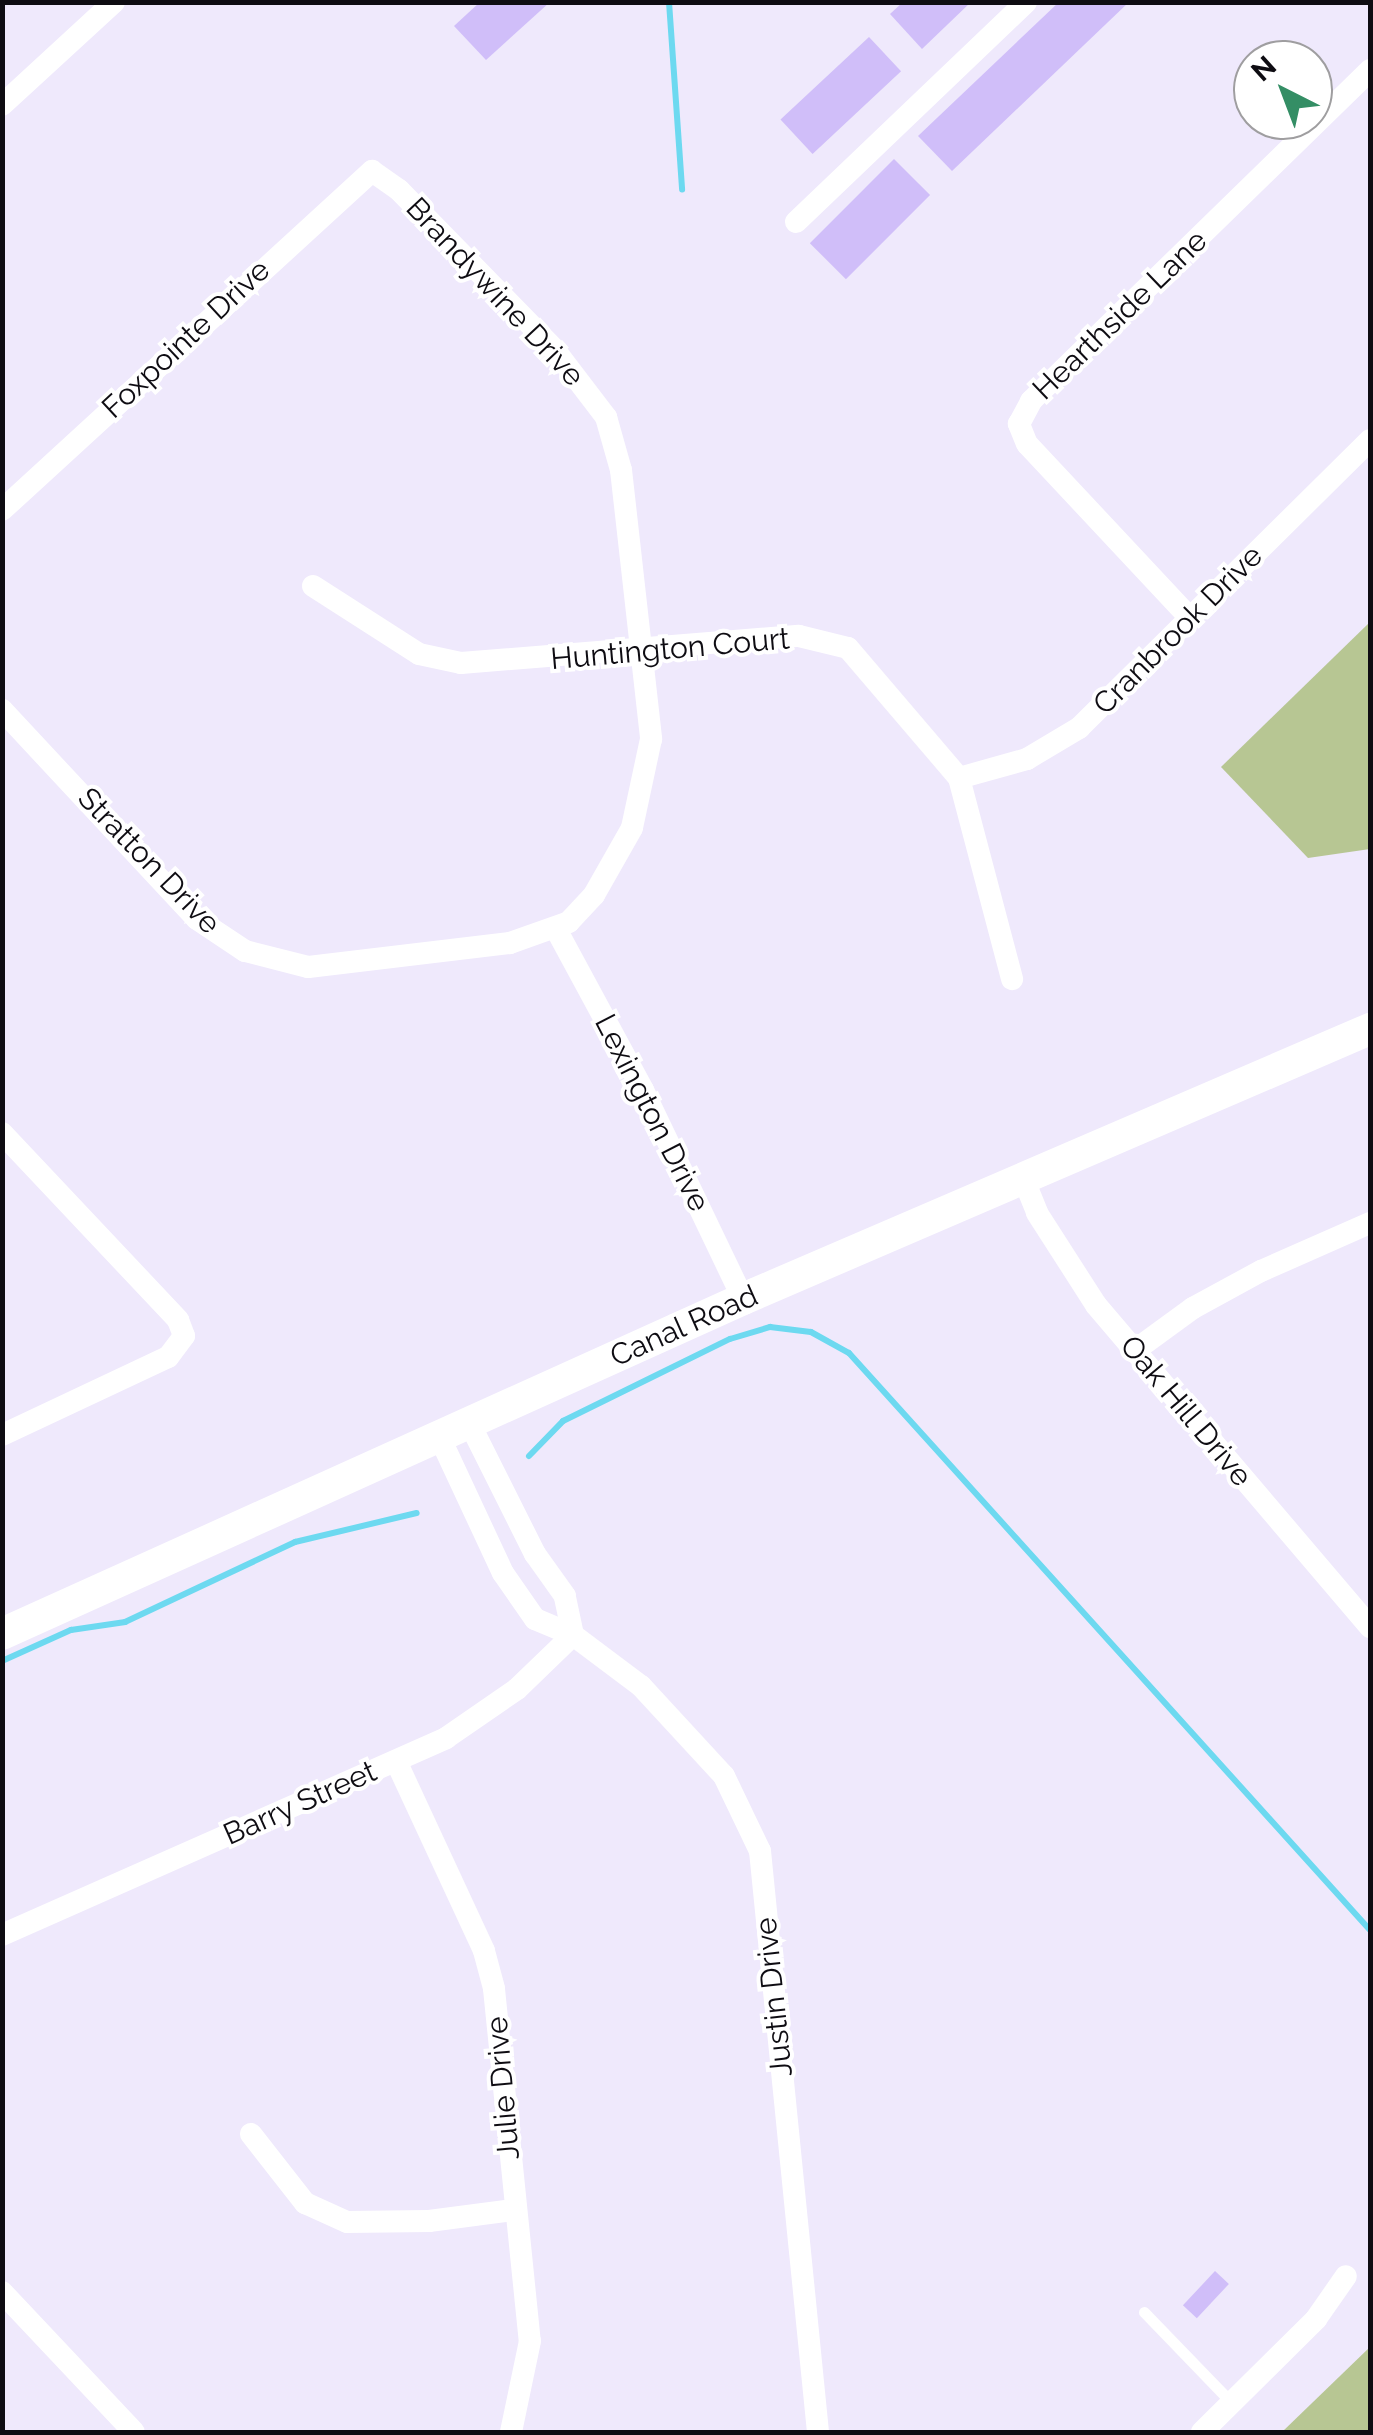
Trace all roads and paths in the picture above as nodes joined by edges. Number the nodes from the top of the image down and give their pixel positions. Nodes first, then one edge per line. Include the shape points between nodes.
1 (114, 2) edge
2 (1026, 2) edge
3 (1370, 70) edge
4 (2, 104) edge
5 (372, 172) joint
6 (796, 222) dead end
7 (1370, 440) edge
8 (2, 510) edge
9 (313, 586) dead end
10 (1190, 618) junction
11 (646, 652) junction
12 (2, 710) edge
13 (958, 778) junction
14 (556, 930) junction
15 (1012, 978) dead end
16 (1370, 1029) edge
17 (2, 1133) edge
18 (1024, 1180) junction
19 (1370, 1223) edge
20 (743, 1299) junction
21 (1134, 1351) junction
22 (470, 1424) junction
23 (2, 1435) edge
24 (440, 1438) junction
25 (498, 1481) junction
26 (468, 1497) junction
27 (1370, 1627) edge
28 (2, 1634) edge
29 (573, 1635) junction
30 (396, 1761) junction
31 (2, 1935) edge
32 (251, 2134) dead end
33 (512, 2210) junction
34 (1346, 2276) dead end
35 (2, 2292) edge
36 (1144, 2312) dead end
37 (1232, 2402) junction
38 (134, 2432) edge
39 (511, 2432) edge
40 (818, 2432) edge
41 (1202, 2432) edge

1 - 4 street
2 - 6 street
3 - 10 street, Hearthside Lane via 1031,401 1020,424 1027,444
5 - 8 street, Foxpointe Drive
5 - 11 street, Brandywine Drive via 398,190 554,350 606,417 621,470
7 - 10 street, Cranbrook Drive
9 - 11 street, Huntington Court via 436,660 495,665
10 - 13 street, Cranbrook Drive via 1055,745 1007,767
11 - 13 street, Huntington Court via 799,636 848,648
11 - 14 street, Brandywine Drive via 651,740 637,814 594,895
12 - 14 street, Stratton Drive via 197,918 245,951 308,966 510,944
13 - 15 street, Huntington Court
14 - 20 street, Lexington Drive via 644,1090
16 - 18 street, Canal Road
17 - 23 street via 178,1320 184,1336 177,1351
18 - 20 street, Canal Road
18 - 21 street, Oak Hill Drive via 1071,1270
19 - 21 street via 1227,1290
20 - 22 street, Canal Road
21 - 27 street, Oak Hill Drive
22 - 24 street, Canal Road
22 - 25 street
24 - 26 street, Justin Drive
24 - 28 street, Canal Road
25 - 26 street
25 - 29 street via 564,1596
26 - 29 street, Justin Drive via 503,1573 535,1619
29 - 30 street, Barry Street via 503,1699
29 - 40 street, Justin Drive via 641,1686 724,1776 760,1851
30 - 31 street, Barry Street
30 - 33 street, Julie Drive via 484,1951 501,2043
32 - 33 street via 306,2204 346,2222
33 - 39 street, Julie Drive via 530,2341
34 - 37 street via 1335,2298
35 - 38 street
36 - 37 lane
37 - 41 street

